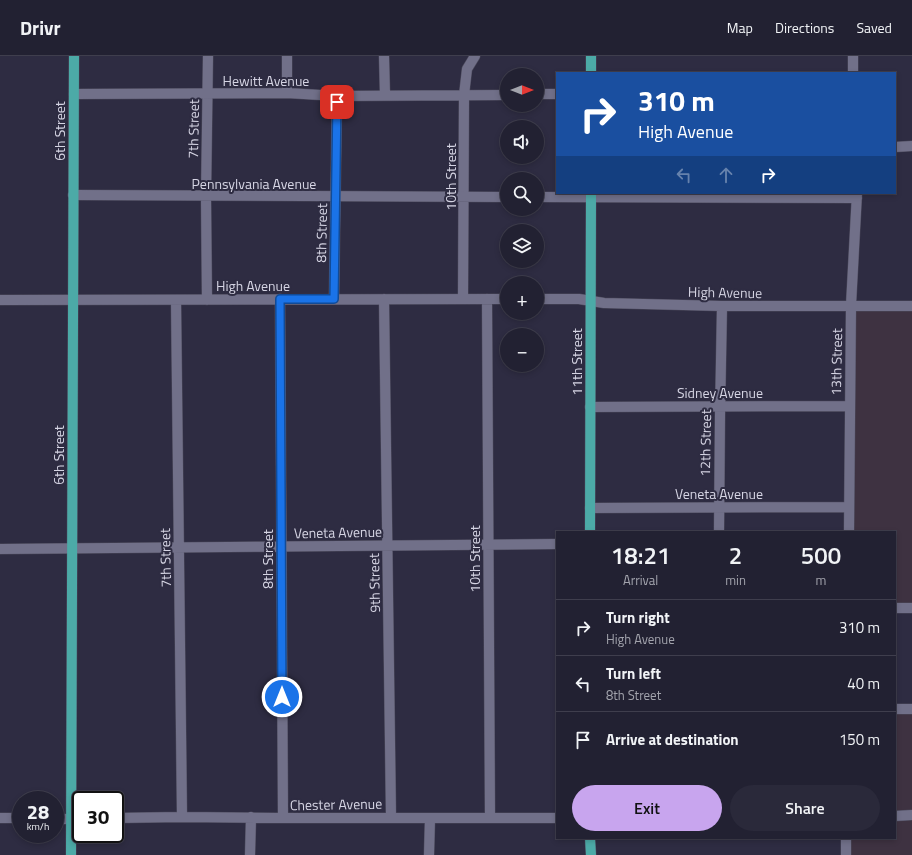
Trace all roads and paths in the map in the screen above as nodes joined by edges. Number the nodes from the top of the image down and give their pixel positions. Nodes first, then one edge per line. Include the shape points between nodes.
1 (74, 56) edge
2 (208, 56) edge
3 (287, 56) edge
4 (384, 56) edge
5 (475, 56) edge
6 (592, 56) edge
7 (853, 56) edge
8 (591, 72) edge
9 (853, 72) edge
10 (287, 93) junction
11 (74, 94) junction
12 (208, 94) junction
13 (544, 94) edge
14 (556, 94) edge
15 (385, 95) junction
16 (464, 95) junction
17 (500, 95) edge
18 (337, 96) junction
19 (912, 146) edge
20 (896, 147) edge
21 (73, 195) junction
22 (591, 195) edge
23 (857, 195) edge
24 (206, 197) junction
25 (336, 197) junction
26 (500, 197) edge
27 (544, 197) edge
28 (464, 198) junction
29 (280, 299) junction
30 (334, 299) junction
31 (384, 299) junction
32 (464, 299) junction
33 (487, 299) junction
34 (500, 299) edge
35 (544, 299) edge
36 (0, 300) edge
37 (73, 300) junction
38 (176, 300) junction
39 (206, 300) junction
40 (591, 301) junction
41 (722, 306) junction
42 (851, 306) junction
43 (912, 306) edge
44 (720, 406) junction
45 (850, 406) junction
46 (590, 407) junction
47 (718, 507) junction
48 (590, 508) junction
49 (849, 508) junction
50 (590, 531) edge
51 (719, 531) edge
52 (849, 531) edge
53 (488, 544) junction
54 (556, 544) edge
55 (387, 545) junction
56 (281, 547) junction
57 (179, 548) junction
58 (0, 549) edge
59 (71, 549) junction
60 (896, 608) edge
61 (912, 608) edge
62 (896, 709) edge
63 (912, 709) edge
64 (75, 791) edge
65 (912, 815) edge
66 (896, 816) edge
67 (182, 817) junction
68 (251, 817) junction
69 (0, 818) edge
70 (12, 818) edge
71 (124, 818) edge
72 (283, 818) junction
73 (391, 818) junction
74 (430, 818) junction
75 (490, 818) junction
76 (556, 818) edge
77 (590, 839) edge
78 (846, 839) edge
79 (73, 843) edge
80 (71, 855) edge
81 (250, 855) edge
82 (429, 855) edge
83 (591, 855) edge
84 (846, 855) edge

1 - 11 main road, 6th Street
2 - 12 street, 7th Street
3 - 10 street
4 - 15 street
5 - 16 street, 10th Street via 468,69
6 - 8 main road
7 - 9 street
10 - 12 street, Hewitt Avenue
10 - 18 street, Hewitt Avenue
11 - 12 street, Hewitt Avenue
11 - 21 main road, 6th Street
12 - 24 street, 7th Street
13 - 14 street
15 - 16 street, Hewitt Avenue
15 - 18 street, Hewitt Avenue
16 - 17 street, Hewitt Avenue
16 - 28 street, 10th Street
18 - 25 street, 8th Street
19 - 20 street
21 - 24 street, Pennsylvania Avenue
21 - 37 main road, 6th Street
22 - 23 street
22 - 27 street
22 - 40 main road, 11th Street
23 - 42 street, 13th Street
24 - 25 street, Pennsylvania Avenue
24 - 39 street, 7th Street
25 - 28 street, Pennsylvania Avenue
25 - 30 street, 8th Street
26 - 28 street, Pennsylvania Avenue
28 - 32 street, 10th Street
29 - 30 street, High Avenue
29 - 39 street, High Avenue
29 - 56 street, 8th Street
30 - 31 street, High Avenue
31 - 32 street, High Avenue
31 - 55 street, 9th Street
32 - 33 street, High Avenue
33 - 34 street, High Avenue
33 - 53 street, 10th Street
35 - 40 street, High Avenue
36 - 37 street, High Avenue
37 - 38 street, High Avenue
37 - 59 main road, 6th Street
38 - 39 street, High Avenue
38 - 57 street, 7th Street
40 - 41 street, High Avenue
40 - 46 main road, 11th Street
41 - 42 street, High Avenue
41 - 44 street, 12th Street
42 - 43 street, High Avenue
42 - 45 street, 13th Street
44 - 45 street, Sidney Avenue
44 - 46 street, Sidney Avenue
44 - 47 street, 12th Street
45 - 49 street, 13th Street
46 - 48 main road, 11th Street
47 - 48 street, Veneta Avenue
47 - 49 street, Veneta Avenue
47 - 51 street, 12th Street
48 - 50 main road, 11th Street
49 - 52 street, 13th Street
53 - 54 street, Veneta Avenue
53 - 55 street, Veneta Avenue
53 - 75 street, 10th Street
55 - 56 street, Veneta Avenue
55 - 73 street, 9th Street
56 - 57 street, Veneta Avenue
56 - 72 street, 8th Street
57 - 59 street, Veneta Avenue
57 - 67 street, 7th Street
58 - 59 street, Veneta Avenue
59 - 64 main road, 6th Street
60 - 61 street
62 - 63 street
65 - 66 street
67 - 68 street, Chester Avenue
67 - 71 street, Chester Avenue
68 - 72 street, Chester Avenue
68 - 81 street
69 - 70 street
72 - 73 street, Chester Avenue
73 - 74 street, Chester Avenue
74 - 75 street, Chester Avenue
74 - 82 street
75 - 76 street, Chester Avenue
77 - 83 main road
78 - 84 street
79 - 80 main road, 6th Street

